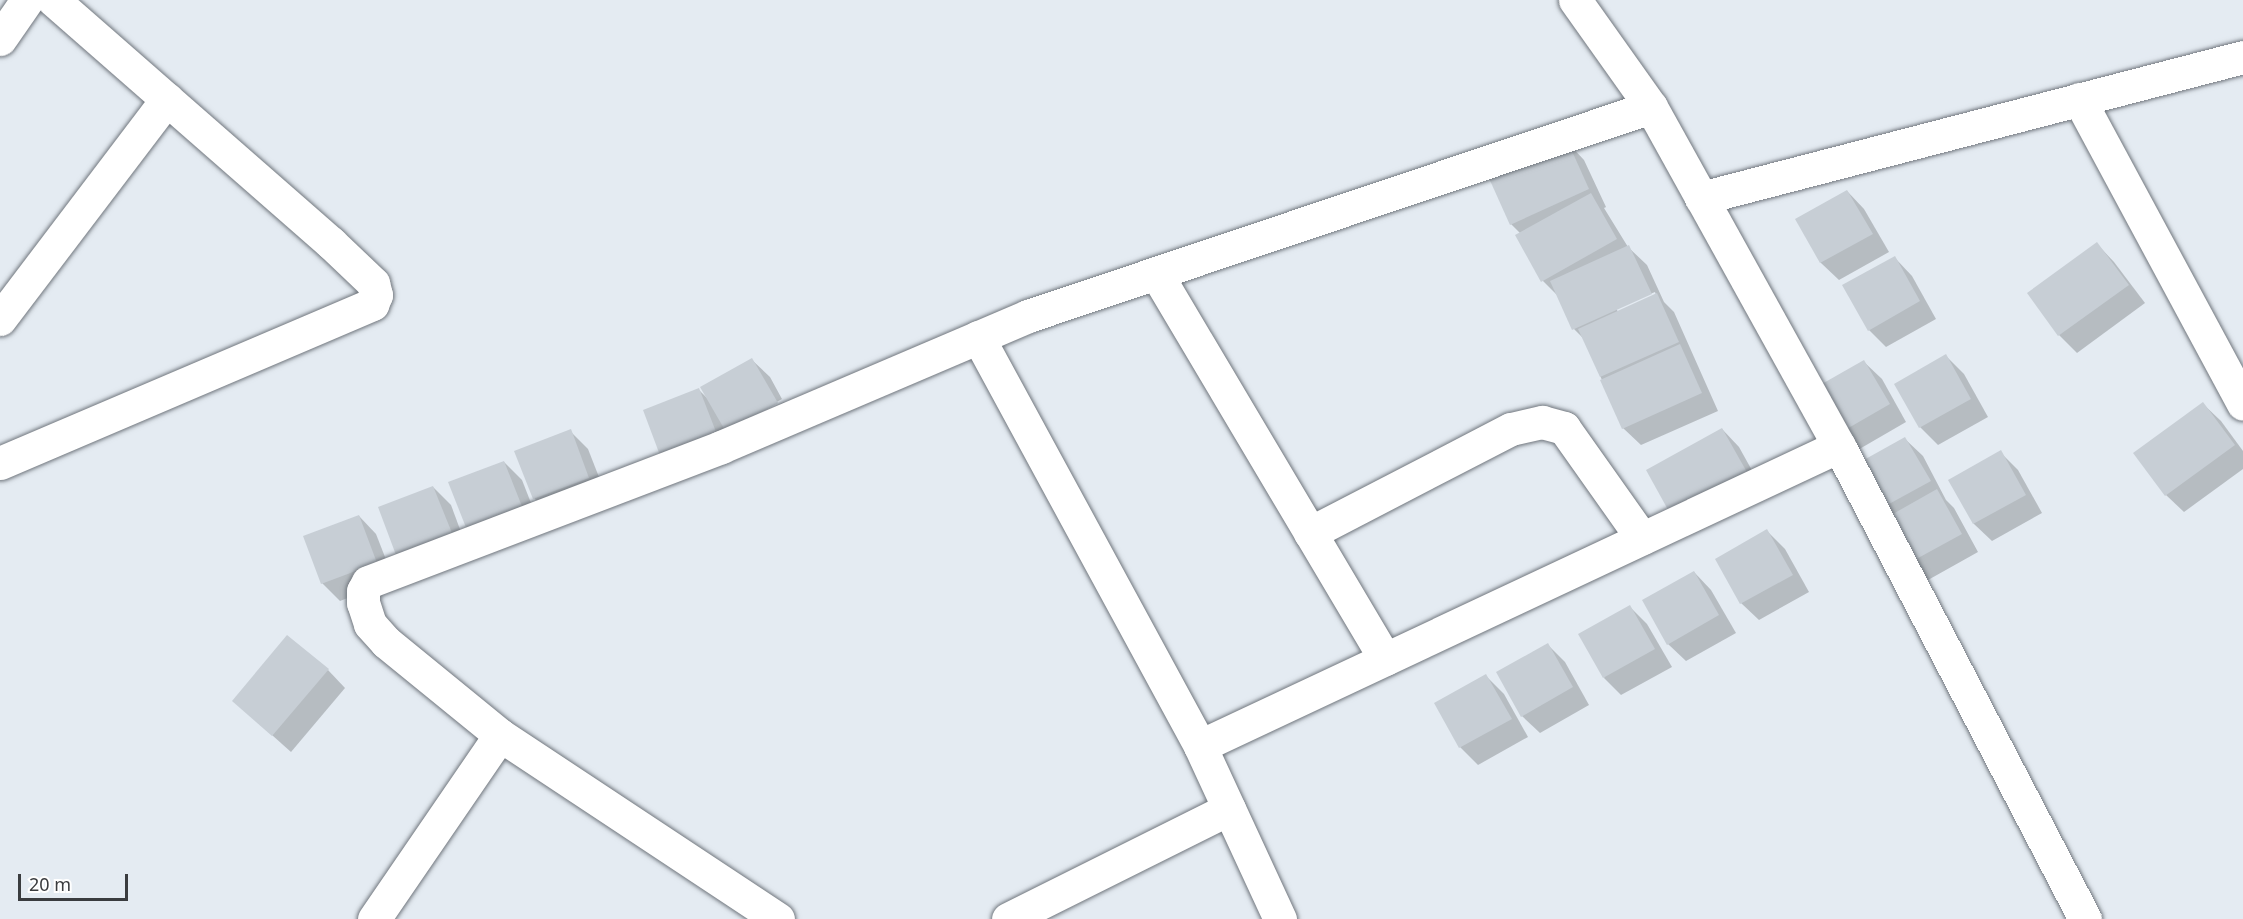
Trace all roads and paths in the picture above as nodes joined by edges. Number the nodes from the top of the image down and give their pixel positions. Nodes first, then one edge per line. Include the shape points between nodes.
1 (27, 0) edge
2 (52, 0) edge
3 (1575, 0) edge
4 (0, 39) edge
5 (2243, 57) edge
6 (167, 99) junction
7 (2079, 99) junction
8 (1651, 107) junction
9 (1701, 198) junction
10 (1156, 273) junction
11 (0, 319) edge
12 (978, 337) junction
13 (2243, 404) edge
14 (1839, 446) junction
15 (0, 463) edge
16 (1311, 533) junction
17 (1642, 538) junction
18 (1385, 659) junction
19 (500, 735) junction
20 (1200, 746) junction
21 (1229, 809) junction
22 (374, 919) edge
23 (778, 919) edge
24 (1008, 919) edge
25 (1280, 919) edge
26 (2085, 919) edge

1 - 4 street
2 - 6 street
3 - 8 street
5 - 7 street
6 - 11 street
6 - 15 street via 373,283 376,295 372,304
7 - 9 street
7 - 13 street
8 - 9 street
8 - 10 street
9 - 14 street
10 - 12 street
10 - 16 street
12 - 19 street via 721,447 368,582 363,603 369,624
12 - 20 street
14 - 17 street
14 - 26 street
16 - 17 street via 1511,429 1542,422 1564,428
16 - 18 street
17 - 18 street
18 - 20 street
19 - 22 street
19 - 23 street
20 - 21 street
21 - 24 street
21 - 25 street

